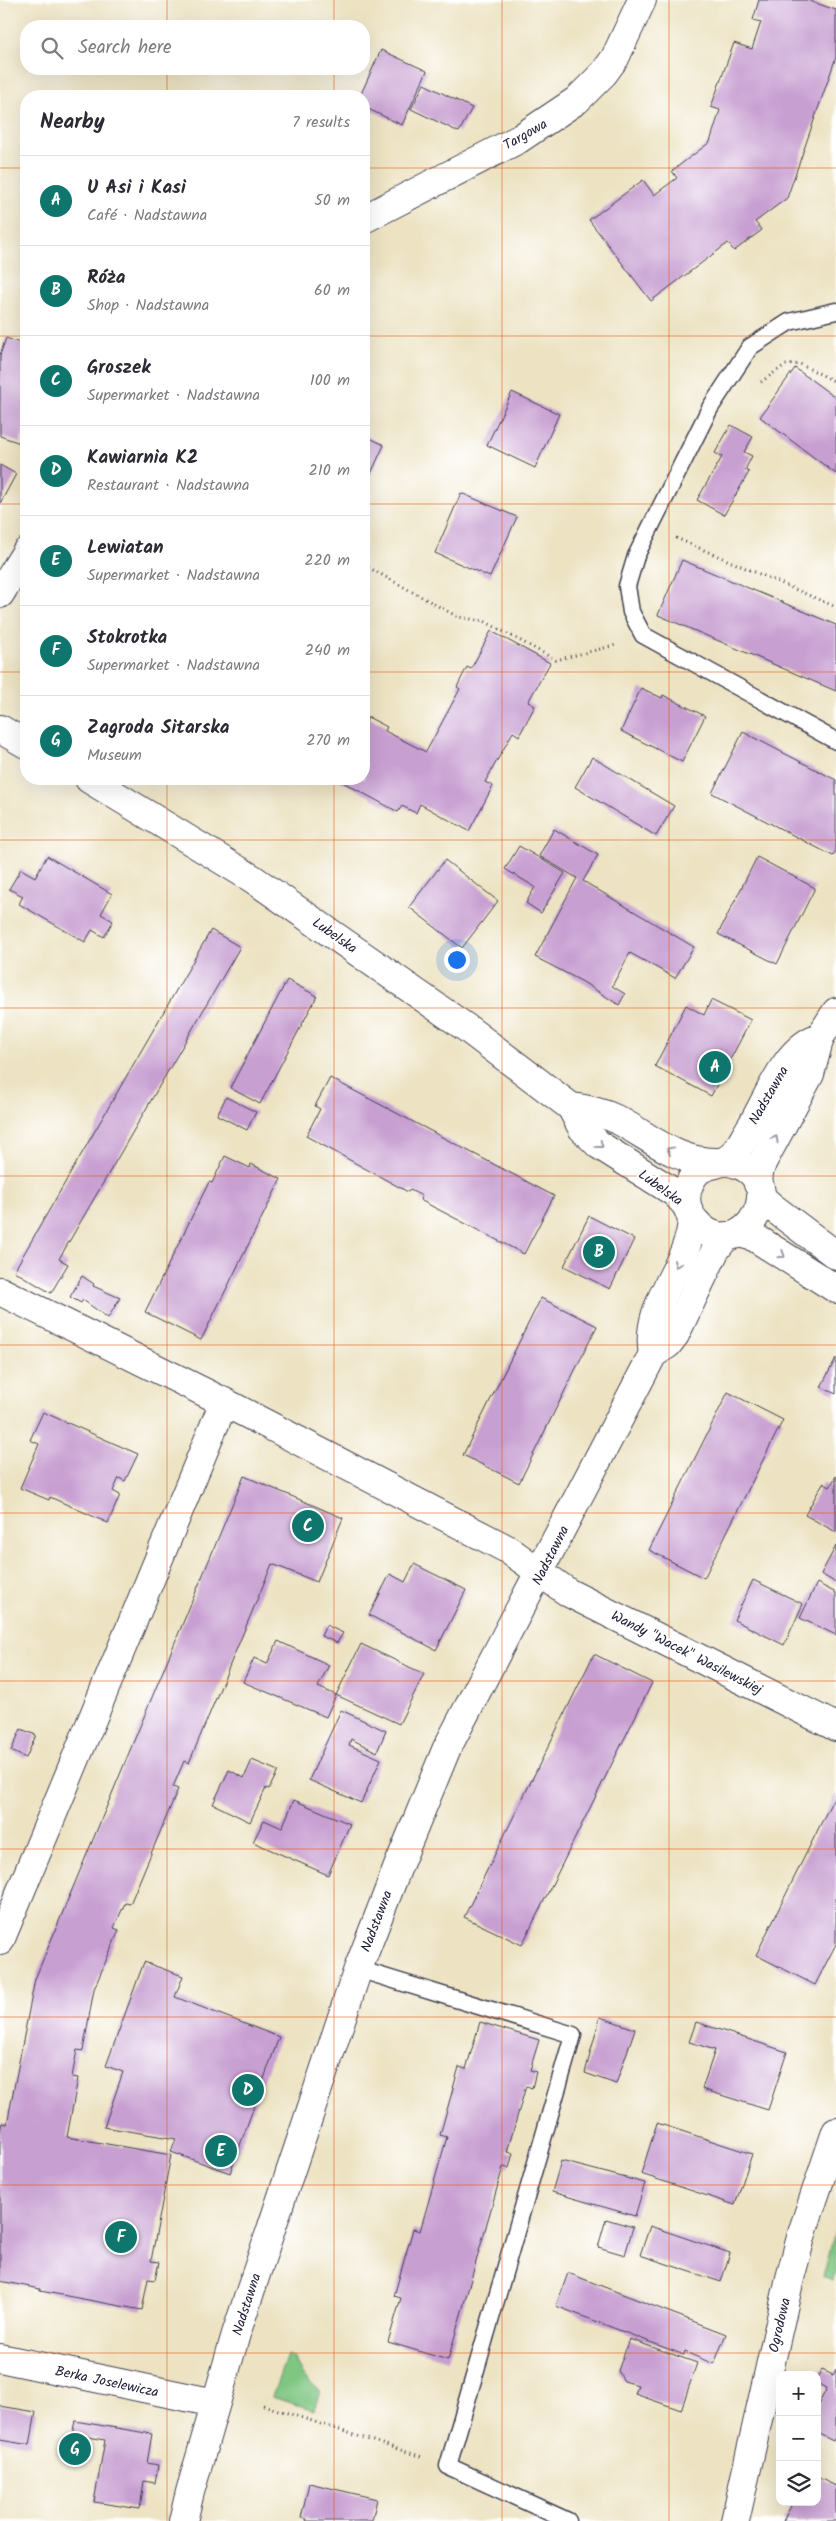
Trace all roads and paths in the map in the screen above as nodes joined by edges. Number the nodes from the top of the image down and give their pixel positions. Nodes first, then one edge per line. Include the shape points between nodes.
1 (642, 0) edge
2 (370, 216) edge
3 (836, 311) edge
4 (836, 382) edge
5 (756, 386) dead end
6 (650, 527) junction
7 (20, 562) edge
8 (370, 568) edge
9 (0, 594) edge
10 (836, 607) edge
11 (643, 635) junction
12 (0, 730) edge
13 (20, 741) edge
14 (836, 741) edge
15 (99, 785) edge
16 (836, 1012) edge
17 (820, 1038) junction
18 (571, 1106) junction
19 (720, 1161) junction
20 (760, 1190) junction
21 (690, 1212) junction
22 (733, 1234) junction
23 (836, 1255) edge
24 (836, 1289) edge
25 (0, 1291) edge
26 (653, 1354) junction
27 (224, 1402) junction
28 (540, 1574) junction
29 (836, 1727) edge
30 (0, 1941) edge
31 (358, 1969) junction
32 (836, 2132) edge
33 (0, 2358) edge
34 (215, 2403) junction
35 (263, 2405) dead end
36 (448, 2466) junction
37 (183, 2521) edge
38 (568, 2521) edge
39 (735, 2521) edge

1 - 2 street, Targowa via 615,58 577,100 520,139
3 - 6 lane via 789,322 750,348 710,408
4 - 5 path via 800,364 786,365
6 - 10 path
6 - 11 lane via 636,556 627,586 630,612
7 - 9 street
8 - 11 path via 458,617 484,622 556,660
11 - 14 lane
12 - 13 street
15 - 18 street, Lubelska via 305,914
16 - 17 street, Nadstawna
17 - 19 street, Nadstawna via 804,1044 790,1058 735,1152
20 -> 17 street, Nadstawna via 758,1172 810,1074
19 -> 18 street, Lubelska via 683,1158 616,1119 594,1110
18 -> 21 street, Lubelska via 582,1128 599,1145 675,1193
19 - 20 street via 748,1169
19 - 21 street via 703,1168 693,1178 687,1191
20 - 22 street via 756,1218
20 - 23 street via 772,1207
21 - 22 street via 703,1230
21 -> 26 street, Nadstawna via 687,1240 655,1315 651,1338
22 -> 24 street via 754,1237
22 - 26 street, Nadstawna via 715,1251 675,1335
25 - 27 street, Wandy "Wacek" Wasilewskiej
26 - 28 street, Nadstawna
27 - 28 street, Wandy "Wacek" Wasilewskiej via 507,1549
27 - 30 street
28 - 29 street, Wandy "Wacek" Wasilewskiej via 569,1593
28 - 31 street, Nadstawna via 446,1750
31 - 34 street, Nadstawna
31 - 36 lane via 573,2035
32 - 39 street, Ogrodowa via 792,2269
33 - 34 street, Berka Joselewicza
34 - 37 street, Nadstawna
35 - 36 path
36 - 38 lane

